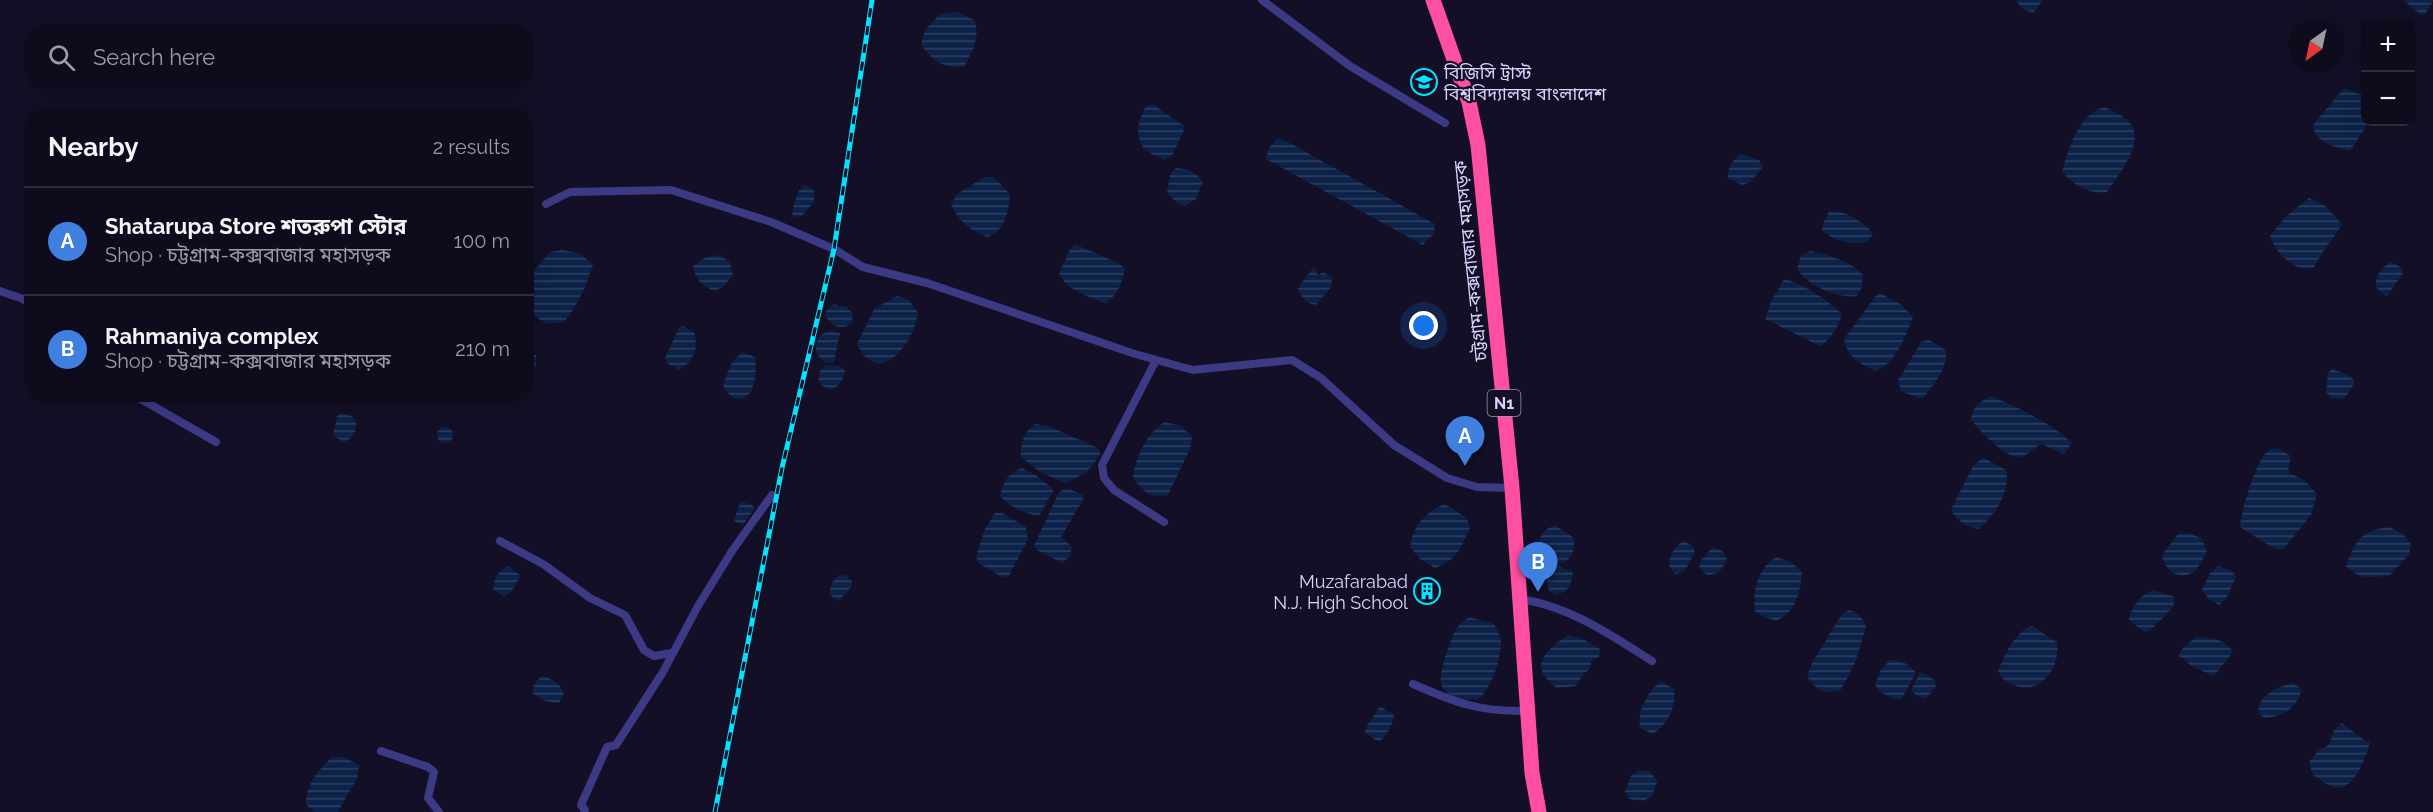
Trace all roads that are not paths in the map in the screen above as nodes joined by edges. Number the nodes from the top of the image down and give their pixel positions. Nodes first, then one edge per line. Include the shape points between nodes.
1 (1262, 0) edge
2 (1433, 0) edge
3 (1445, 123) dead end
4 (546, 204) dead end
5 (0, 291) edge
6 (24, 300) edge
7 (1156, 360) junction
8 (146, 402) edge
9 (216, 442) dead end
10 (1512, 488) junction
11 (772, 495) dead end
12 (1164, 522) dead end
13 (500, 541) dead end
14 (1520, 599) junction
15 (672, 653) junction
16 (1652, 661) dead end
17 (1413, 684) dead end
18 (1528, 711) junction
19 (381, 751) dead end
20 (439, 812) edge
21 (584, 812) edge
22 (1539, 812) edge

1 - 3 street via 1350,66
2 - 10 highway, চট্টগ্রাম-কক্সবাজার মহাসড়ক / N1 via 1466,91 1478,145
4 - 7 street via 570,192 671,190 771,222 834,249 864,267 927,283
5 - 6 street
7 - 10 street via 1193,370 1292,360 1321,378 1394,445 1447,478 1477,487
7 - 12 street via 1102,465 1104,478 1114,490
8 - 9 street
10 - 14 highway, চট্টগ্রাম-কক্সবাজার মহাসড়ক / N1
11 - 15 street via 732,551
13 - 15 street via 543,564 590,598 625,615 644,650 654,656
14 - 16 street via 1544,603 1577,617
14 - 18 highway, চট্টগ্রাম-কক্সবাজার মহাসড়ক / N1
15 - 21 street via 616,745 607,747 581,805
17 - 18 street via 1454,702 1485,710
18 - 22 highway, চট্টগ্রাম-কক্সবাজার মহাসড়ক / N1
19 - 20 street via 434,772 428,798

